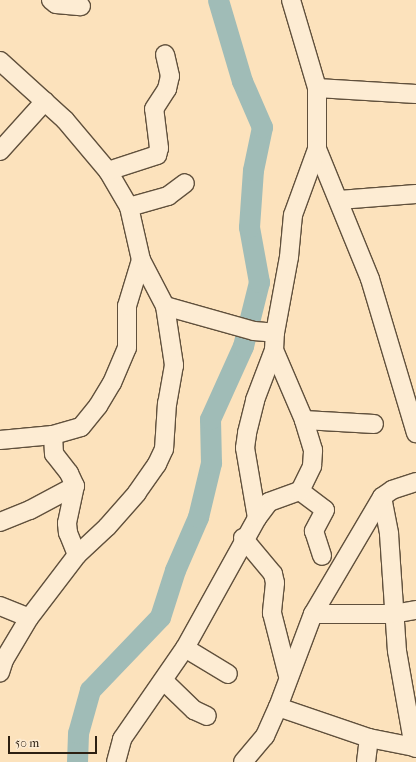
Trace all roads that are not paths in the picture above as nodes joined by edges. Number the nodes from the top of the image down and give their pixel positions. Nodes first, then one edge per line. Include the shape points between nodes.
1 (51, 0) edge
2 (290, 0) edge
3 (81, 6) dead end
4 (165, 55) dead end
5 (0, 61) edge
6 (316, 88) junction
7 (416, 94) edge
8 (45, 101) junction
9 (317, 149) junction
10 (0, 151) edge
11 (108, 171) junction
12 (185, 183) dead end
13 (416, 194) edge
14 (339, 200) junction
15 (129, 207) junction
16 (141, 260) junction
17 (165, 306) junction
18 (274, 342) junction
19 (304, 420) junction
20 (374, 424) dead end
21 (415, 429) edge
22 (52, 435) junction
23 (0, 440) edge
24 (416, 482) edge
25 (75, 486) junction
26 (300, 491) junction
27 (382, 497) junction
28 (257, 518) junction
29 (0, 522) edge
30 (243, 538) junction
31 (77, 555) junction
32 (322, 556) dead end
33 (0, 606) edge
34 (416, 610) edge
35 (313, 614) junction
36 (393, 614) junction
37 (29, 618) junction
38 (185, 648) junction
39 (0, 672) edge
40 (228, 674) dead end
41 (288, 676) junction
42 (164, 681) junction
43 (278, 707) junction
44 (207, 716) dead end
45 (369, 738) junction
46 (415, 748) edge
47 (116, 762) edge
48 (243, 762) edge
49 (366, 762) edge

1 - 3 street via 56,4
2 - 6 street
4 - 11 street via 170,76 167,89 154,109 159,148 157,155
5 - 8 street
6 - 7 street
6 - 9 street
8 - 10 street
8 - 11 street via 65,120
9 - 14 street
9 - 18 street via 293,215 289,257
11 - 15 street
12 - 15 street via 168,196
13 - 14 street
14 - 21 street via 370,279
15 - 16 street
16 - 17 street
16 - 22 street via 127,306 127,348 112,383 85,424 74,431
17 - 18 street via 248,329
17 - 31 street via 174,365 167,403 164,449 137,493 107,527
18 - 19 street
18 - 28 street via 246,433 245,448
19 - 20 street
19 - 26 street via 312,450 312,466
22 - 23 street
22 - 25 street via 54,454 69,473
24 - 27 street via 392,490
25 - 29 street via 30,510
25 - 31 street via 67,523 68,533
26 - 28 street via 282,495 269,502
26 - 32 street via 325,510 314,531
27 - 35 street
27 - 36 street via 389,534
28 - 30 street
30 - 38 street
30 - 41 street via 273,574 276,583 272,613
31 - 37 street
33 - 37 street
34 - 36 street
35 - 36 street
35 - 41 street
36 - 46 street
37 - 39 street via 4,660
38 - 40 street
38 - 42 street
41 - 43 street
42 - 44 street via 194,710
42 - 47 street via 122,739
43 - 45 street
43 - 48 street via 265,736
45 - 46 street
45 - 49 street

